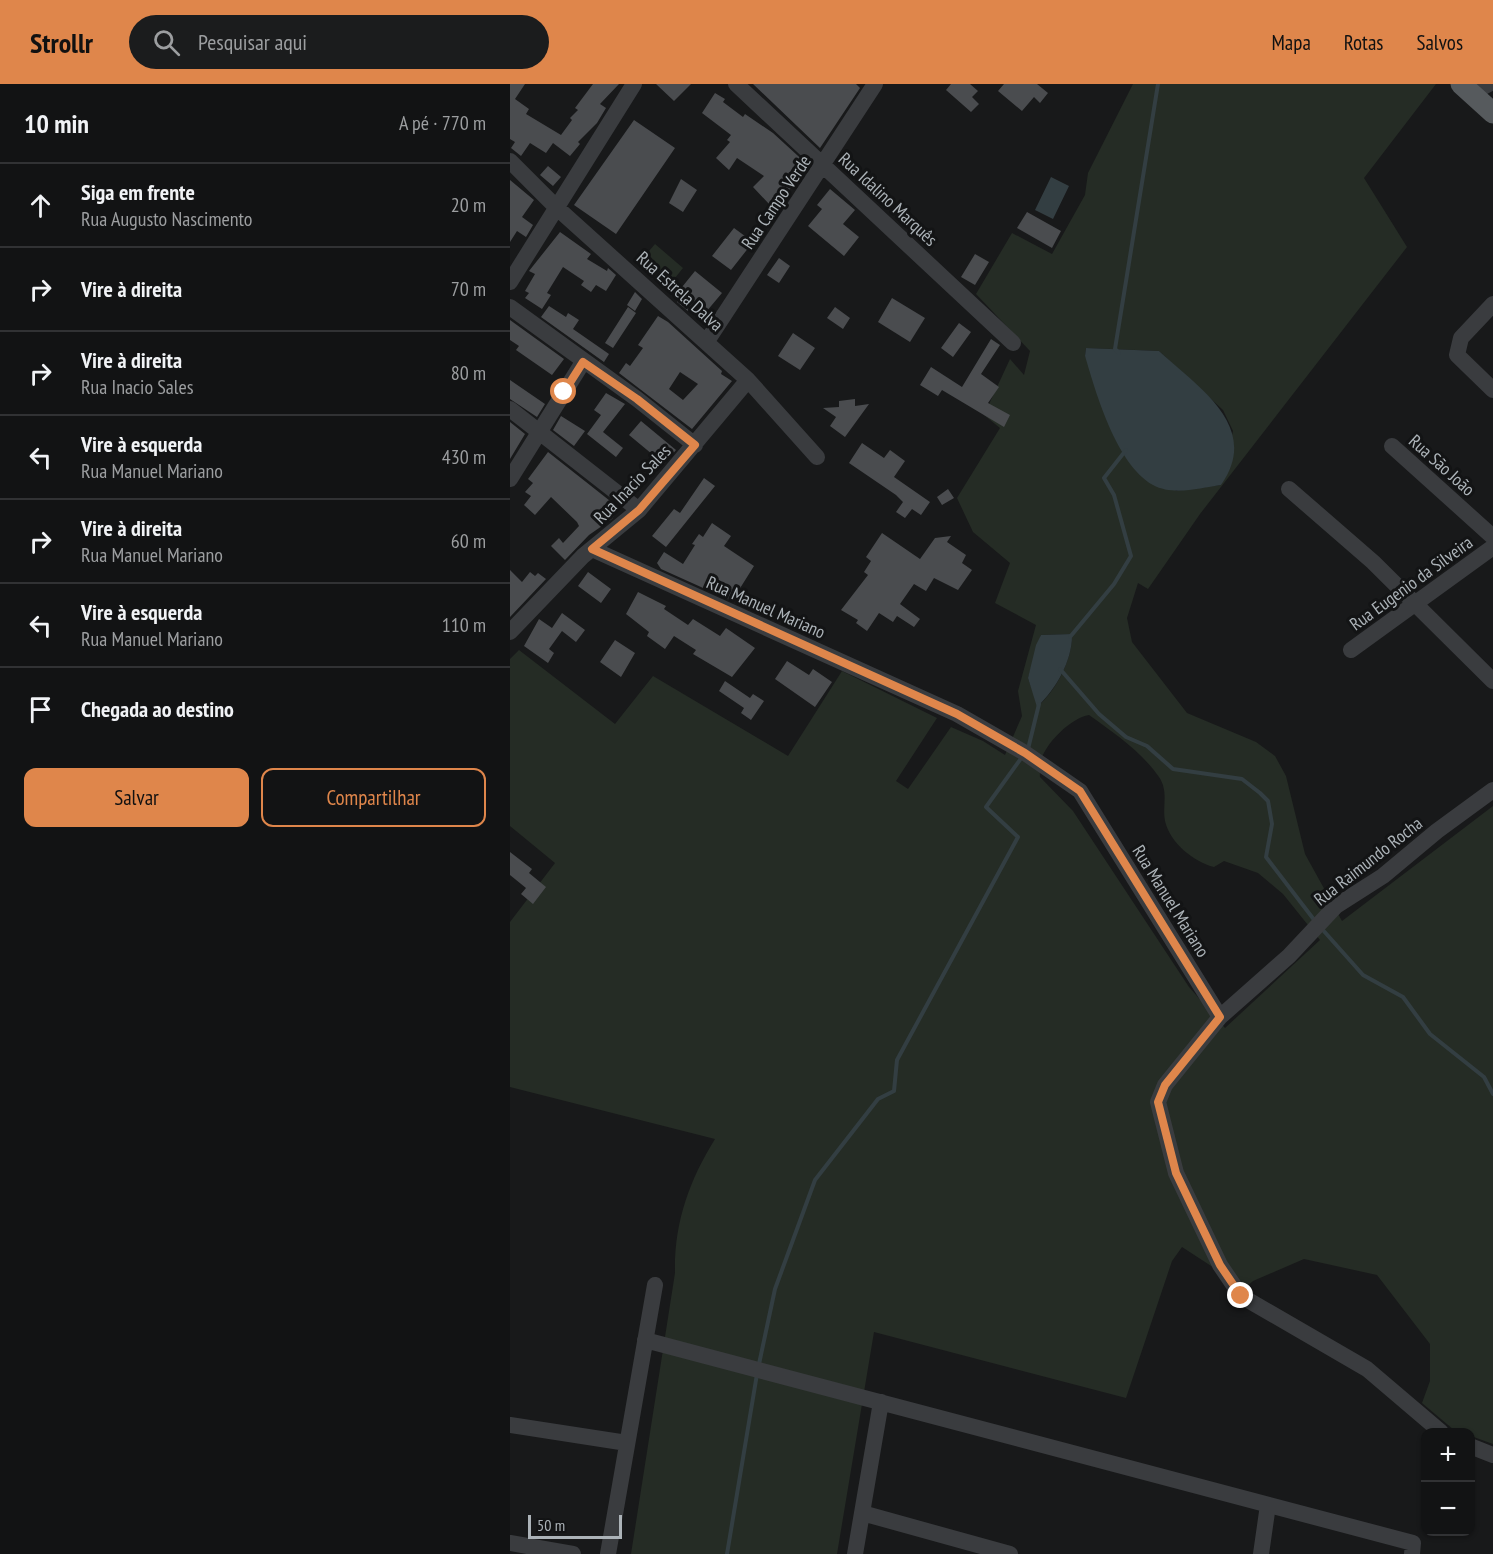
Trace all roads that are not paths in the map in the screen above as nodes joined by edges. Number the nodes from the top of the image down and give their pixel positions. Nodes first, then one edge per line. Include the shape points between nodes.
1 (634, 84) edge
2 (736, 84) edge
3 (875, 84) edge
4 (1474, 87) edge
5 (1493, 113) edge
6 (510, 161) edge
7 (824, 165) junction
8 (556, 207) junction
9 (510, 282) edge
10 (1493, 304) edge
11 (510, 307) edge
12 (707, 341) junction
13 (1013, 343) dead end
14 (583, 362) junction
15 (748, 380) junction
16 (1493, 390) edge
17 (510, 410) edge
18 (540, 433) junction
19 (695, 445) junction
20 (1392, 446) dead end
21 (817, 457) dead end
22 (510, 479) edge
23 (1289, 489) dead end
24 (639, 510) junction
25 (1493, 537) edge
26 (1493, 547) edge
27 (592, 549) junction
28 (1416, 603) junction
29 (510, 632) edge
30 (1352, 650) dead end
31 (1493, 681) edge
32 (1493, 790) edge
33 (1220, 1017) junction
34 (655, 1285) dead end
35 (645, 1340) junction
36 (881, 1402) junction
37 (510, 1425) edge
38 (1436, 1428) edge
39 (627, 1443) junction
40 (1475, 1448) edge
41 (1493, 1455) edge
42 (1268, 1505) junction
43 (862, 1513) junction
44 (510, 1543) edge
45 (573, 1554) edge
46 (608, 1554) edge
47 (855, 1554) edge
48 (1010, 1554) edge
49 (1261, 1554) edge
50 (1412, 1554) edge

1 - 8 street
2 - 7 street, Rua Idalino Marquês
3 - 7 street, Rua Campo Verde
4 - 5 main road
6 - 8 street, Rua Estrela Dalva
7 - 12 street, Rua Campo Verde
7 - 13 street, Rua Idalino Marquês
8 - 9 street
8 - 12 street, Rua Estrela Dalva
10 - 16 street via 1461,338 1457,355
11 - 14 street
12 - 15 street, Rua Estrela Dalva
14 - 18 street
14 - 19 street
15 - 19 street, Rua Inacio Sales
15 - 21 street, Rua Estrela Dalva
17 - 18 street
18 - 22 street
18 - 24 street
19 - 24 street, Rua Inacio Sales
20 - 25 street, Rua São João
23 - 28 street
24 - 27 street, Rua Inacio Sales
26 - 28 street, Rua Eugenio da Silveira
27 - 29 street, Rua Inacio Sales
27 - 33 street, Rua Manuel Mariano via 957,714 1025,753 1080,791
28 - 30 street, Rua Eugenio da Silveira
28 - 31 street
32 - 33 street, Rua Raimundo Rocha via 1383,876 1336,906
33 - 38 street via 1165,1085 1158,1102 1176,1173 1220,1265 1241,1296 1367,1369
34 - 35 street
35 - 36 street
35 - 39 street
36 - 42 street
36 - 43 street
37 - 39 street
39 - 46 street
40 - 41 street
42 - 49 street
42 - 50 street via 1413,1543
43 - 47 street
43 - 48 street
44 - 45 street

